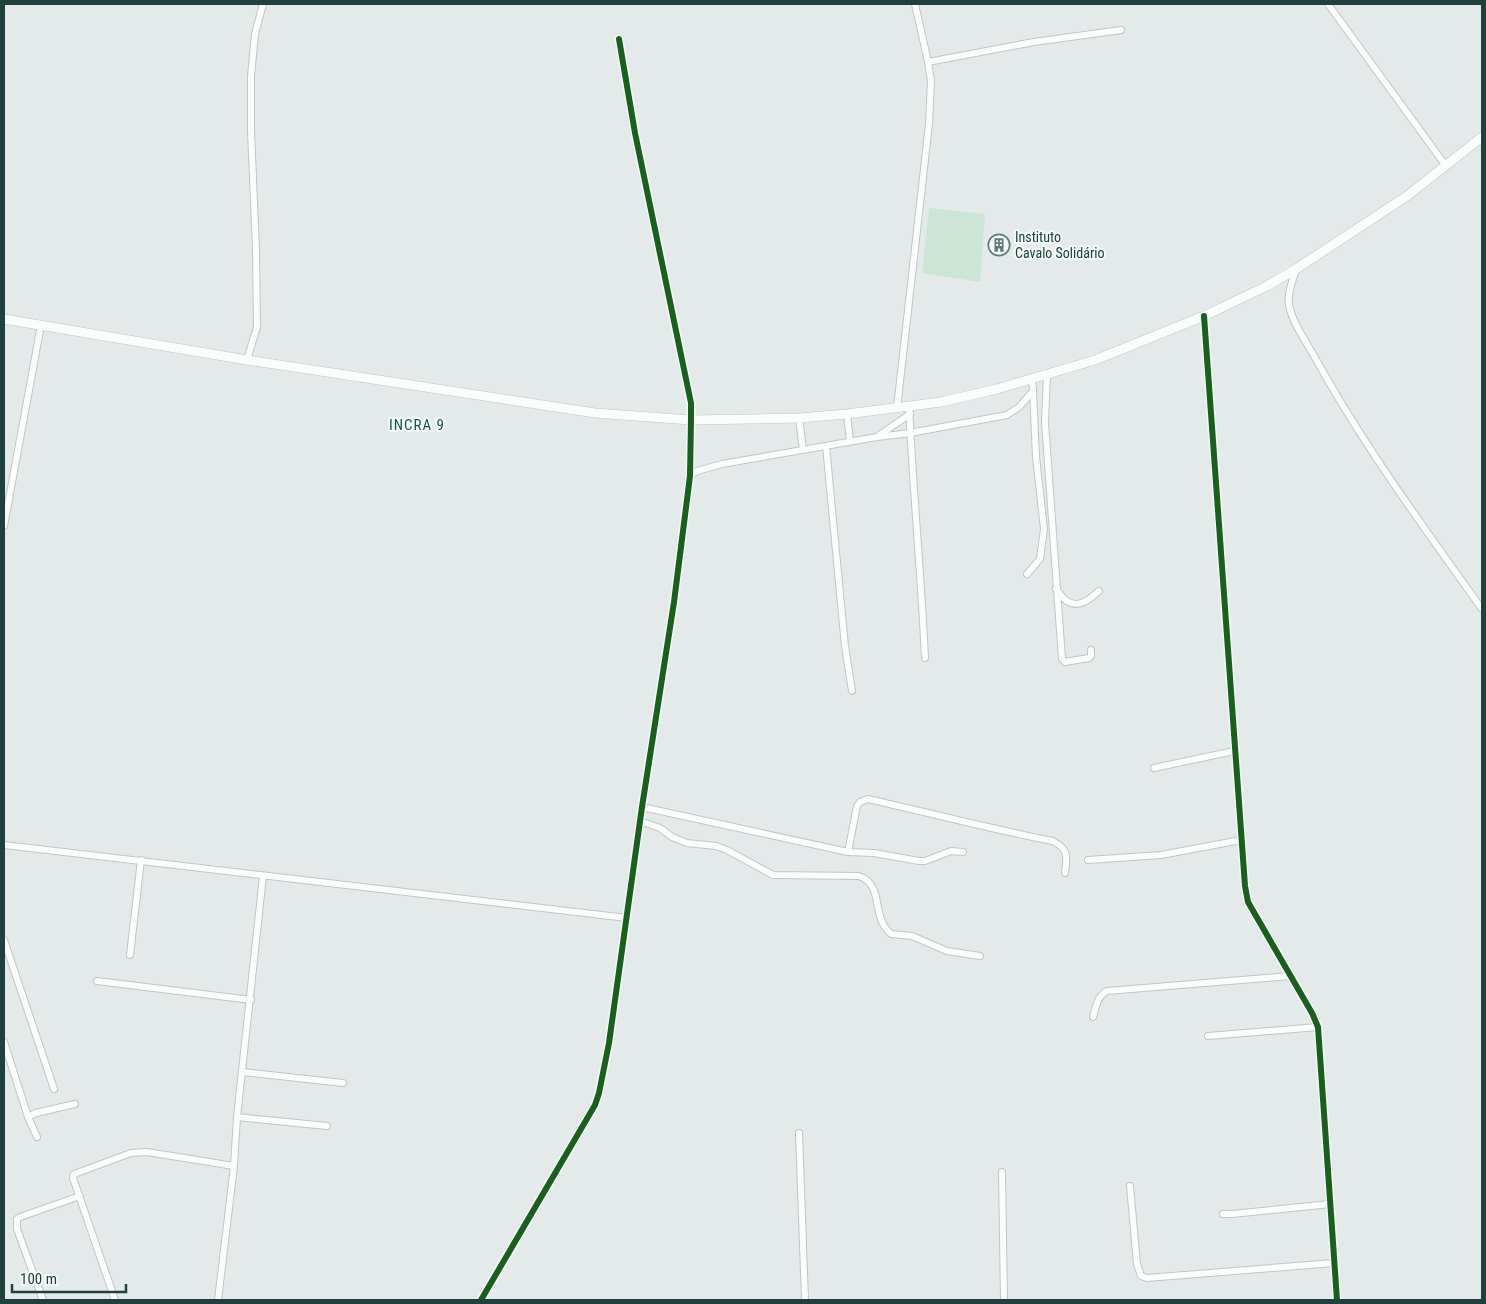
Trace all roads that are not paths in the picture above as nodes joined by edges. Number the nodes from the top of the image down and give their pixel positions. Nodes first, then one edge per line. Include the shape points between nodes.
1 (263, 4) edge
2 (915, 4) edge
3 (1328, 4) edge
4 (1121, 30) dead end
5 (619, 39) dead end
6 (928, 62) junction
7 (1482, 137) edge
8 (1446, 166) junction
9 (1296, 269) junction
10 (1204, 316) junction
11 (4, 319) edge
12 (41, 325) junction
13 (247, 360) junction
14 (1047, 374) junction
15 (1032, 379) junction
16 (1033, 391) junction
17 (897, 408) junction
18 (909, 410) junction
19 (848, 414) junction
20 (800, 418) junction
21 (691, 420) junction
22 (910, 433) junction
23 (877, 437) junction
24 (850, 441) junction
25 (826, 446) junction
26 (803, 450) junction
27 (690, 476) junction
28 (4, 526) edge
29 (1027, 574) dead end
30 (1056, 589) junction
31 (1099, 591) dead end
32 (1482, 609) edge
33 (1091, 650) dead end
34 (925, 658) dead end
35 (852, 691) dead end
36 (1234, 751) junction
37 (1154, 768) dead end
38 (642, 807) junction
39 (640, 821) junction
40 (1241, 840) junction
41 (4, 845) edge
42 (848, 852) junction
43 (963, 852) dead end
44 (141, 860) junction
45 (1088, 860) dead end
46 (1065, 873) dead end
47 (263, 876) junction
48 (627, 918) junction
49 (4, 940) edge
50 (130, 955) dead end
51 (980, 956) dead end
52 (1291, 976) junction
53 (97, 981) dead end
54 (251, 1000) junction
55 (1093, 1018) dead end
56 (1318, 1027) junction
57 (1208, 1036) dead end
58 (4, 1042) edge
59 (242, 1072) junction
60 (343, 1083) dead end
61 (54, 1089) dead end
62 (75, 1104) dead end
63 (28, 1117) junction
64 (237, 1117) junction
65 (327, 1126) dead end
66 (799, 1133) dead end
67 (37, 1137) dead end
68 (234, 1166) junction
69 (1002, 1172) dead end
70 (1130, 1186) dead end
71 (80, 1196) junction
72 (1330, 1204) junction
73 (1224, 1214) dead end
74 (1334, 1264) junction
75 (42, 1300) edge
76 (116, 1300) edge
77 (218, 1300) edge
78 (481, 1300) edge
79 (805, 1300) edge
80 (1004, 1300) edge
81 (1336, 1300) edge

1 - 13 street via 255,34 250,76 257,327
2 - 6 street
3 - 8 street
4 - 6 street
5 - 21 street via 635,133 691,403
6 - 17 street via 930,124
7 - 8 main road
8 - 9 main road via 1408,196
9 - 10 main road
9 - 32 street via 1288,297 1295,321 1338,398 1397,491
10 - 14 main road via 1095,360
10 - 36 street
11 - 12 main road
12 - 13 main road
12 - 28 street
13 - 21 main road via 594,413
14 - 15 main road
14 - 30 street via 1045,422
15 - 16 street
15 - 18 main road
16 - 22 street via 1019,408 1008,415
16 - 29 street via 1044,530 1040,559
17 - 18 main road
17 - 19 main road
18 - 22 street
18 - 23 street
19 - 20 main road
19 - 24 street
20 - 21 main road
20 - 26 street
21 - 27 street
22 - 23 street
22 - 34 street
23 - 24 street
24 - 25 street
25 - 26 street
25 - 35 street
26 - 27 street via 722,464
27 - 38 street
30 - 31 street via 1067,601 1078,605
30 - 33 street via 1062,659 1068,662 1088,658
36 - 37 street
36 - 40 street
38 - 39 street
38 - 42 street
39 - 48 street
39 - 51 street via 687,843 727,850 773,875 866,878 871,883 883,925 891,934 912,936 947,951
40 - 45 street via 1161,855
40 - 52 street via 1246,896
41 - 44 street
42 - 43 street via 919,861 951,851
42 - 46 street via 857,806 868,799 1053,841 1067,856
44 - 47 street
44 - 50 street
47 - 48 street
47 - 54 street
48 - 78 street via 600,1093
49 - 61 street
52 - 55 street via 1107,991 1101,994
52 - 56 street
53 - 54 street
54 - 59 street
56 - 57 street
56 - 72 street
58 - 63 street
59 - 60 street
59 - 64 street
62 - 63 street
63 - 67 street
64 - 65 street
64 - 68 street
66 - 79 street
68 - 71 street via 147,1152 132,1153 76,1172 73,1178
68 - 77 street
69 - 80 street
70 - 74 street via 1137,1264 1141,1276
71 - 75 street via 17,1219 17,1229
71 - 76 street
72 - 73 street
72 - 74 street
74 - 81 street

